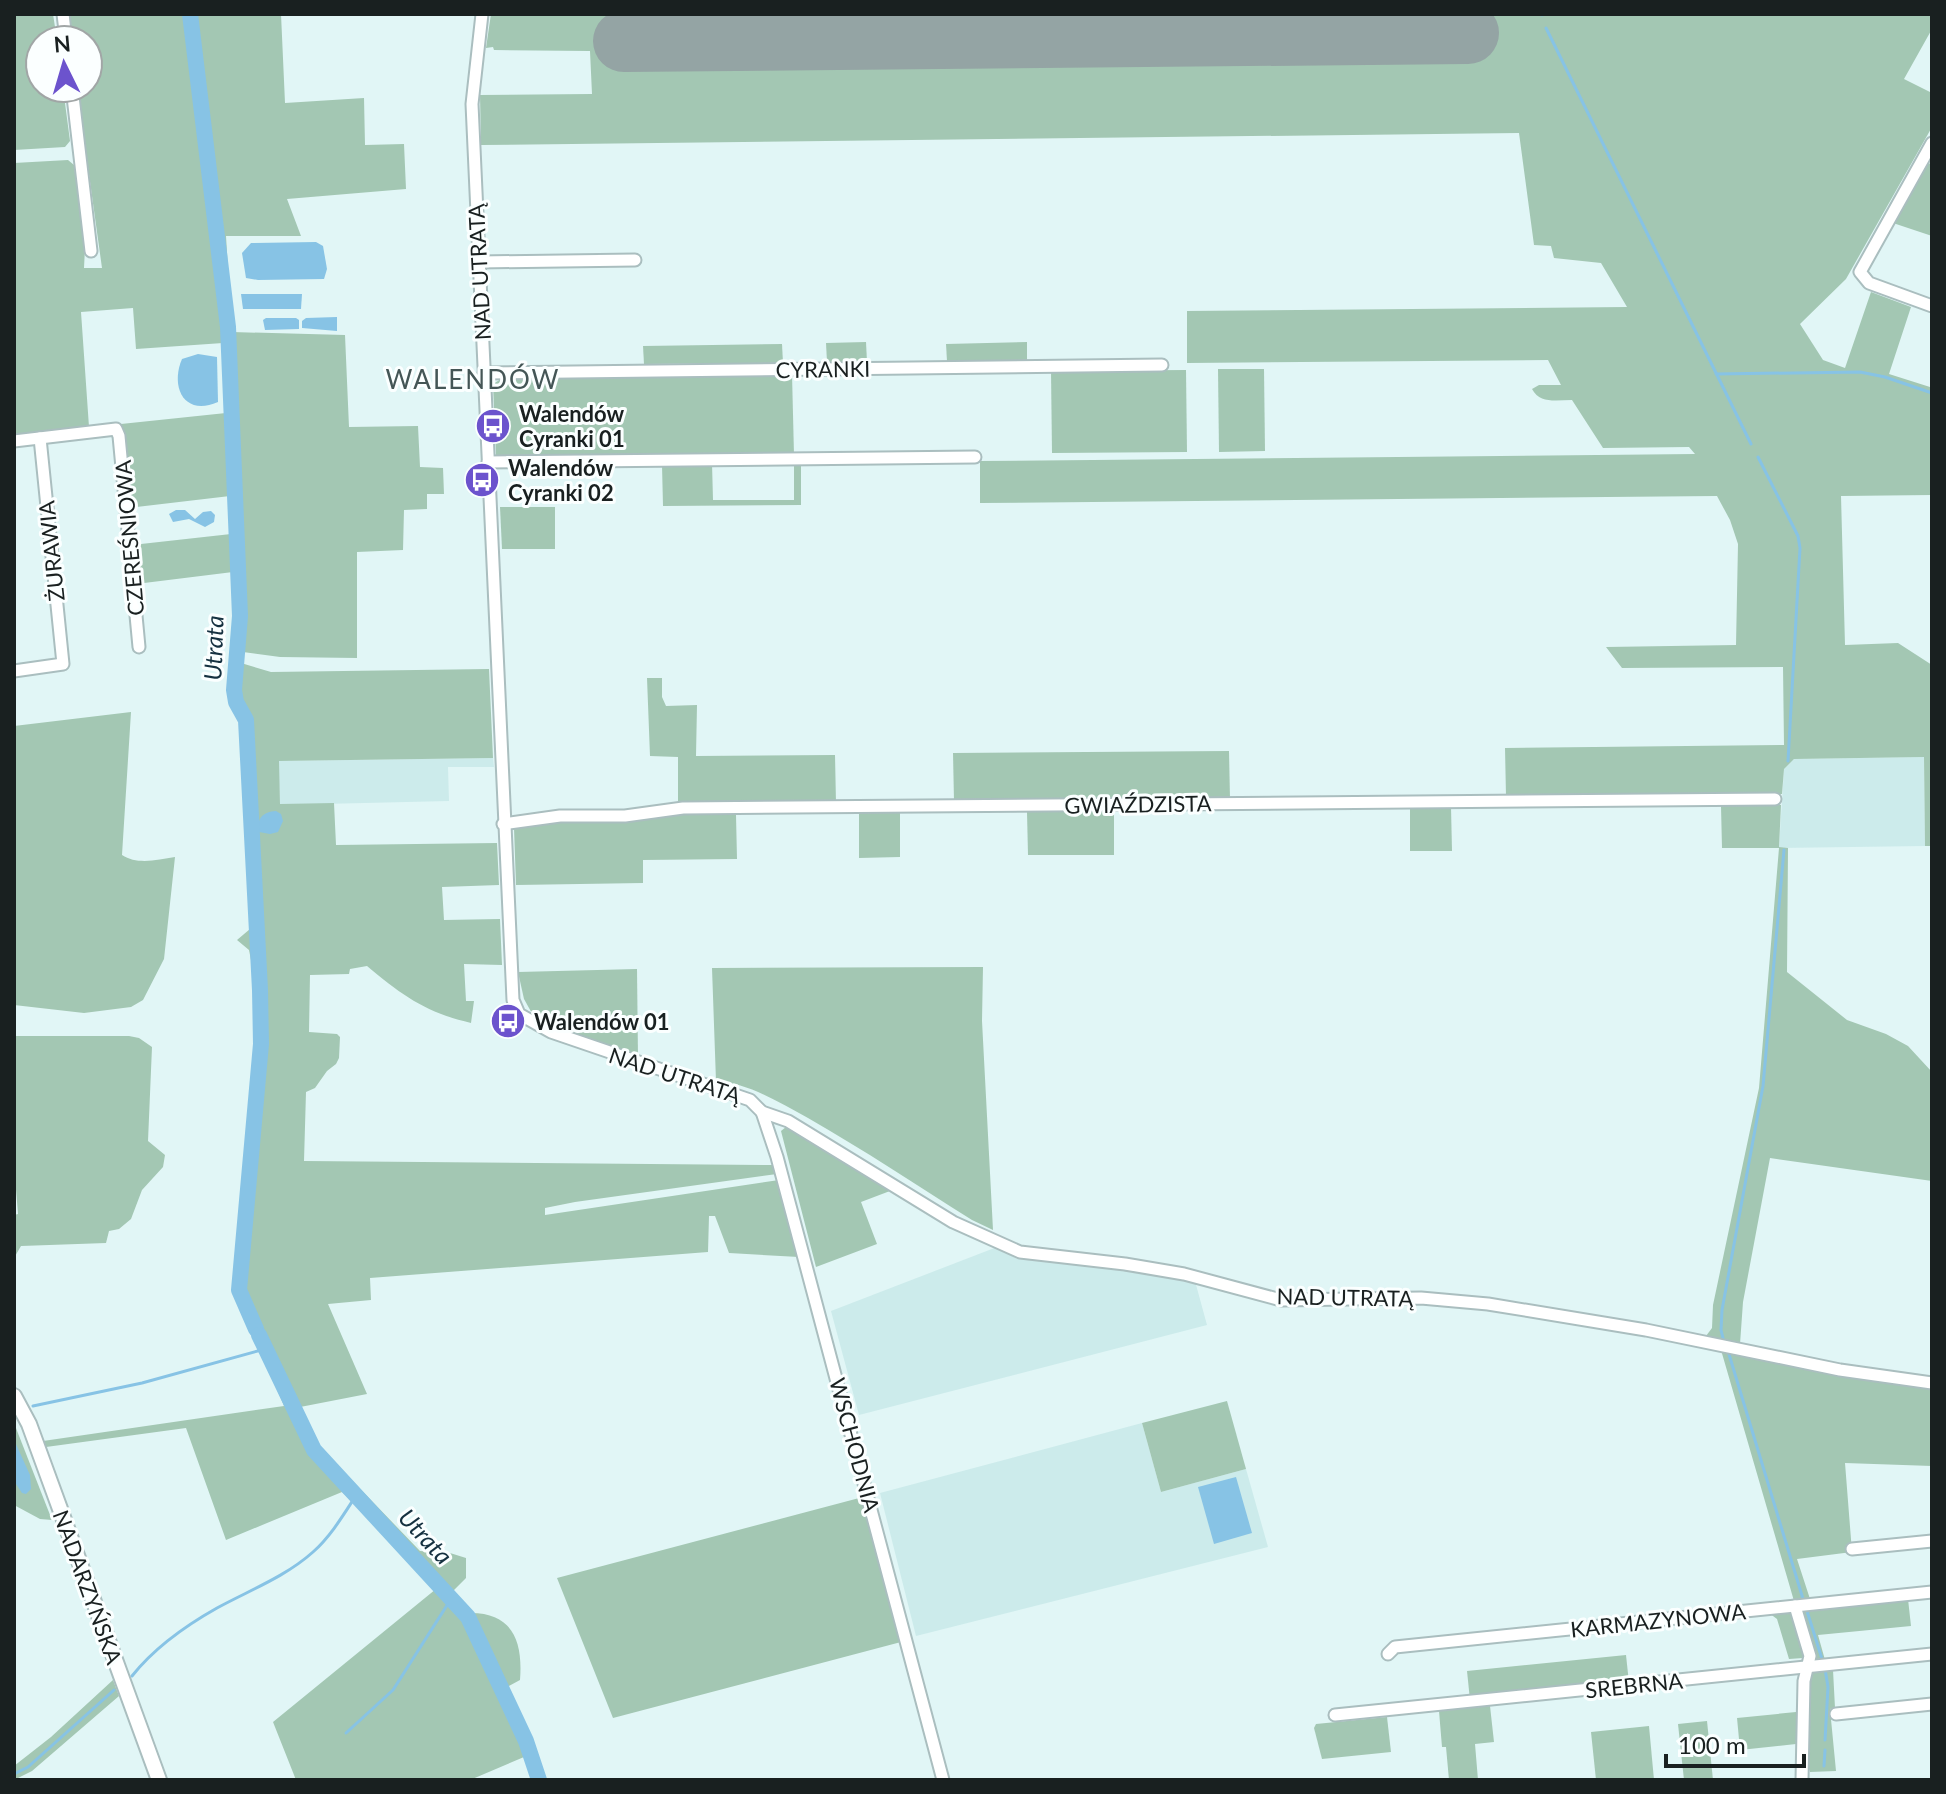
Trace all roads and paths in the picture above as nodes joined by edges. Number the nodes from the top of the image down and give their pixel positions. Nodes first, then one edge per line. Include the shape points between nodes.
1 (482, 14) edge
2 (74, 104) edge
3 (1932, 143) edge
4 (1929, 156) edge
5 (91, 251) dead end
6 (635, 260) dead end
7 (479, 262) junction
8 (1932, 306) edge
9 (1162, 365) dead end
10 (484, 373) junction
11 (40, 438) junction
12 (14, 441) edge
13 (975, 457) dead end
14 (488, 462) junction
15 (139, 647) dead end
16 (14, 671) edge
17 (1775, 799) dead end
18 (503, 824) junction
19 (762, 1112) junction
20 (1932, 1383) edge
21 (14, 1396) edge
22 (1932, 1541) edge
23 (1852, 1549) dead end
24 (1932, 1592) edge
25 (1795, 1606) junction
26 (1388, 1654) dead end
27 (1932, 1654) edge
28 (1805, 1667) junction
29 (1932, 1704) edge
30 (1836, 1714) dead end
31 (1335, 1715) dead end
32 (159, 1780) edge
33 (943, 1780) edge
34 (1802, 1780) edge

1 - 7 street, NAD UTRATĄ via 472,104
2 - 5 street
3 - 4 street
4 - 8 street via 1860,272 1869,283
6 - 7 street
7 - 10 street, NAD UTRATĄ
9 - 10 street, CYRANKI
10 - 14 street, NAD UTRATĄ
11 - 12 street
11 - 15 street, CZEREŚNIOWA via 116,429
11 - 16 street, ŻURAWIA via 63,664
13 - 14 street
14 - 18 street, NAD UTRATĄ
17 - 18 street, GWIAŹDZISTA via 683,808
18 - 19 street, NAD UTRATĄ via 513,1000 519,1014 551,1032 750,1100
19 - 20 street, NAD UTRATĄ via 788,1121 953,1222 1020,1252 1184,1274 1281,1300 1421,1298 1488,1304
19 - 33 street, WSCHODNIA
21 - 32 street, NADARZYŃSKA via 29,1424
22 - 23 street
24 - 25 street, KARMAZYNOWA
25 - 26 street, KARMAZYNOWA via 1395,1647
25 - 28 street via 1810,1656
27 - 28 street, SREBRNA
28 - 31 street, SREBRNA
28 - 34 street
29 - 30 street

